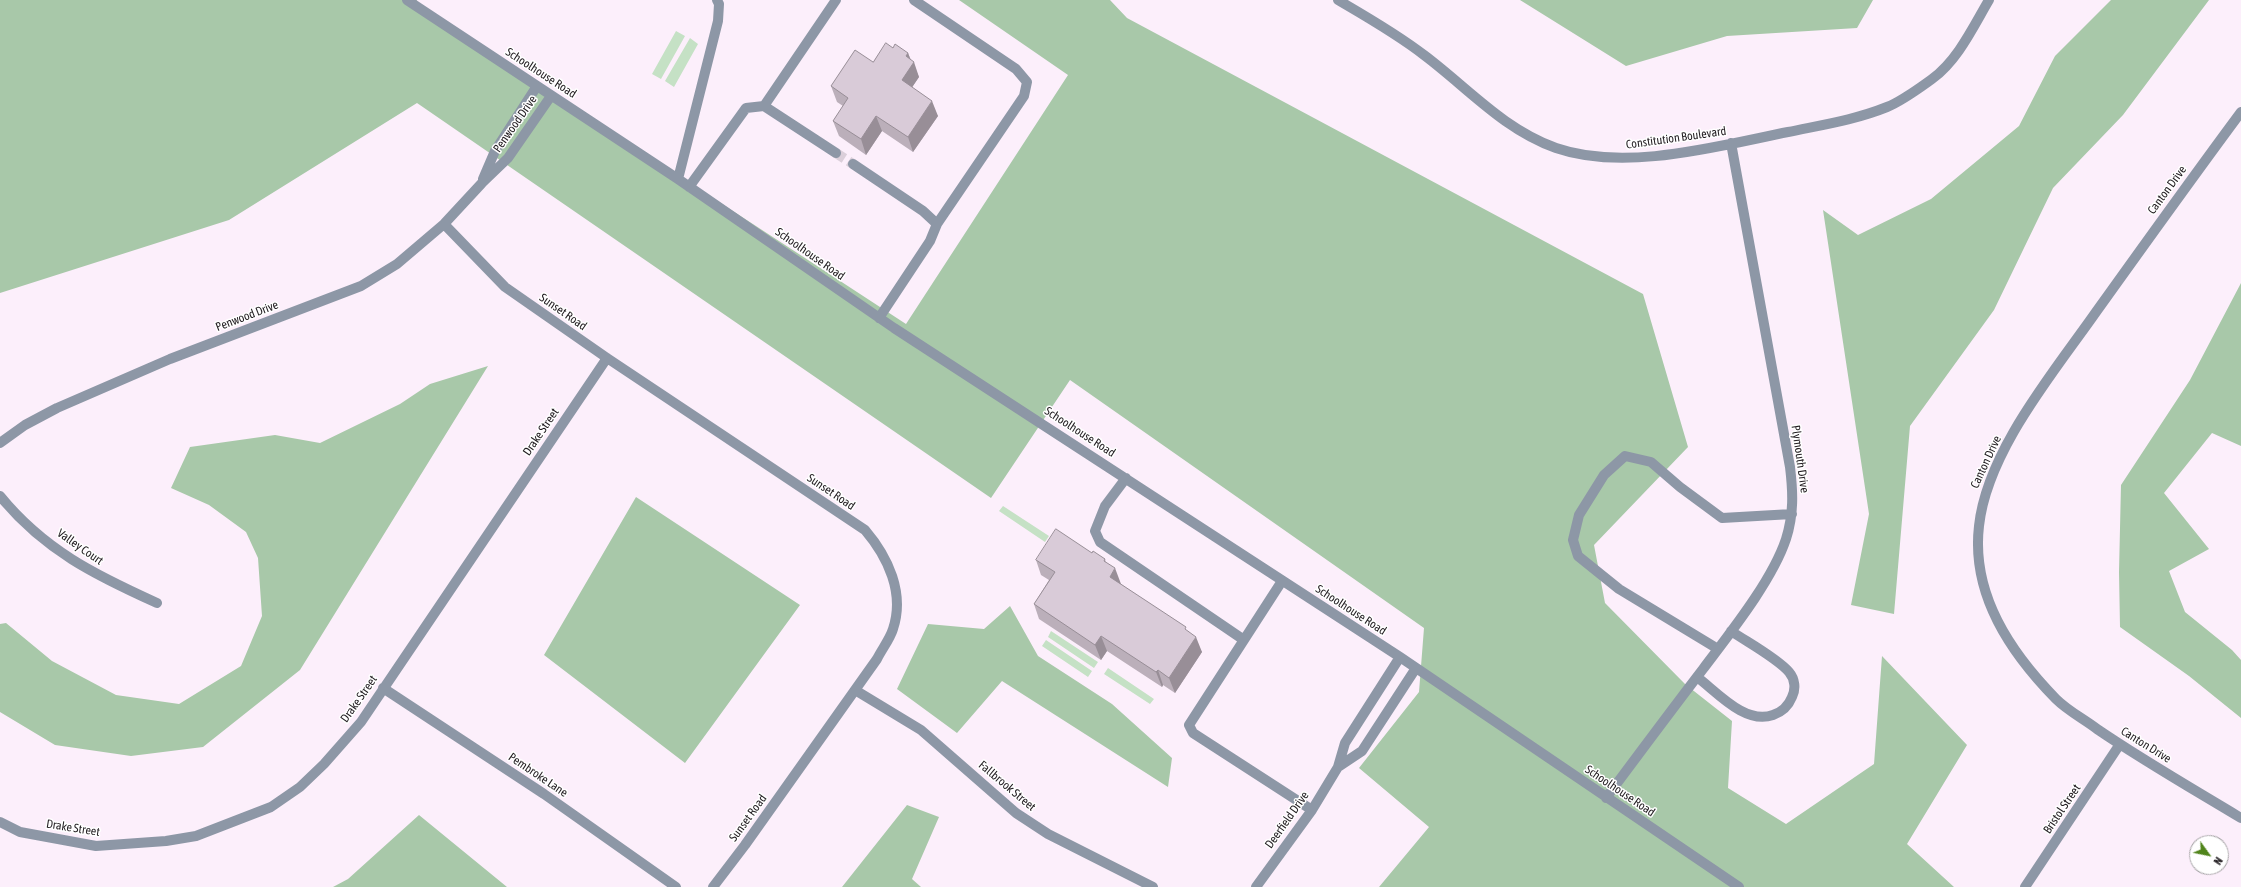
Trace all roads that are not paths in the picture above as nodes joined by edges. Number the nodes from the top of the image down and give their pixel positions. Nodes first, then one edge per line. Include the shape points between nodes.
1 (407, 0) edge
2 (717, 0) edge
3 (836, 0) edge
4 (914, 0) edge
5 (1338, 0) edge
6 (1989, 0) edge
7 (418, 4) edge
8 (537, 86) junction
9 (551, 96) junction
10 (764, 106) junction
11 (2241, 112) edge
12 (1731, 143) junction
13 (836, 153) tunnel mouth
14 (853, 164) tunnel mouth
15 (678, 179) junction
16 (482, 183) junction
17 (689, 187) junction
18 (444, 224) junction
19 (937, 224) junction
20 (879, 318) junction
21 (607, 358) junction
22 (0, 443) edge
23 (1126, 478) junction
24 (0, 496) edge
25 (1792, 514) junction
26 (1282, 581) junction
27 (157, 603) dead end
28 (1732, 631) junction
29 (1244, 640) junction
30 (1718, 649) junction
31 (1400, 657) junction
32 (1416, 668) junction
33 (1697, 677) junction
34 (383, 688) junction
35 (855, 690) junction
36 (2120, 744) junction
37 (1338, 767) junction
38 (1606, 798) junction
39 (1312, 810) junction
40 (2241, 818) edge
41 (0, 822) edge
42 (676, 887) edge
43 (713, 887) edge
44 (1153, 887) edge
45 (1256, 887) edge
46 (1739, 887) edge
47 (2025, 887) edge

1 - 7 street, Schoolhouse Road
2 - 15 street via 718,21
3 - 10 street
4 - 19 street via 1016,69 1027,82 1024,96
5 - 12 street, Constitution Boulevard via 1425,55 1498,118 1556,148 1584,156 1625,158
6 - 12 street, Constitution Boulevard via 1962,46 1933,78 1889,106 1860,116
7 - 8 street, Schoolhouse Road
8 - 9 street, Schoolhouse Road
8 - 16 street, Penwood Drive via 494,151
9 - 15 street, Schoolhouse Road
9 - 16 street, Penwood Drive via 508,158
10 - 13 street
10 - 17 street via 746,108
11 - 36 street, Canton Drive via 2027,410 1984,494 1978,527 1979,563 1984,589 1998,624 2017,656 2058,702
12 - 25 street, Plymouth Drive via 1790,467 1794,494
14 - 19 street via 923,211
15 - 17 street, Schoolhouse Road
16 - 18 street, Penwood Drive
17 - 20 street, Schoolhouse Road
18 - 21 street, Sunset Road via 505,287
18 - 22 street, Penwood Drive via 397,264 360,286 170,359 57,408 25,425
19 - 20 street via 930,241
20 - 23 street, Schoolhouse Road
21 - 34 street, Drake Street
21 - 35 street, Sunset Road via 865,530 878,545 896,583 898,608 893,630
23 - 26 street, Schoolhouse Road
23 - 29 street via 1105,506 1095,531 1100,542
24 - 27 street, Valley Court via 29,527 77,564
25 - 28 street, Plymouth Drive via 1776,564
25 - 30 street via 1722,518 1680,488 1650,462 1625,456 1604,475 1579,515 1573,540 1578,556 1619,589
26 - 29 street
26 - 31 street, Schoolhouse Road
28 - 30 street, Plymouth Drive
28 - 33 street via 1790,672 1795,683 1792,697 1783,711 1762,717 1743,713
29 - 39 street via 1189,725 1193,733
30 - 33 street, Plymouth Drive
31 - 32 street, Schoolhouse Road
31 - 37 street, Deerfield Drive via 1345,743
32 - 37 street, Deerfield Drive via 1362,751
32 - 38 street, Schoolhouse Road
33 - 38 street, Plymouth Drive
34 - 41 street, Drake Street via 361,722 300,787 271,807 196,836 96,846 20,832
34 - 42 street, Pembroke Lane via 544,794
35 - 43 street, Sunset Road
35 - 44 street, Fallbrook Street via 921,730 1016,813 1048,834
36 - 40 street, Canton Drive
36 - 47 street, Bristol Street
37 - 39 street, Deerfield Drive
38 - 46 street, Schoolhouse Road
39 - 45 street, Deerfield Drive

